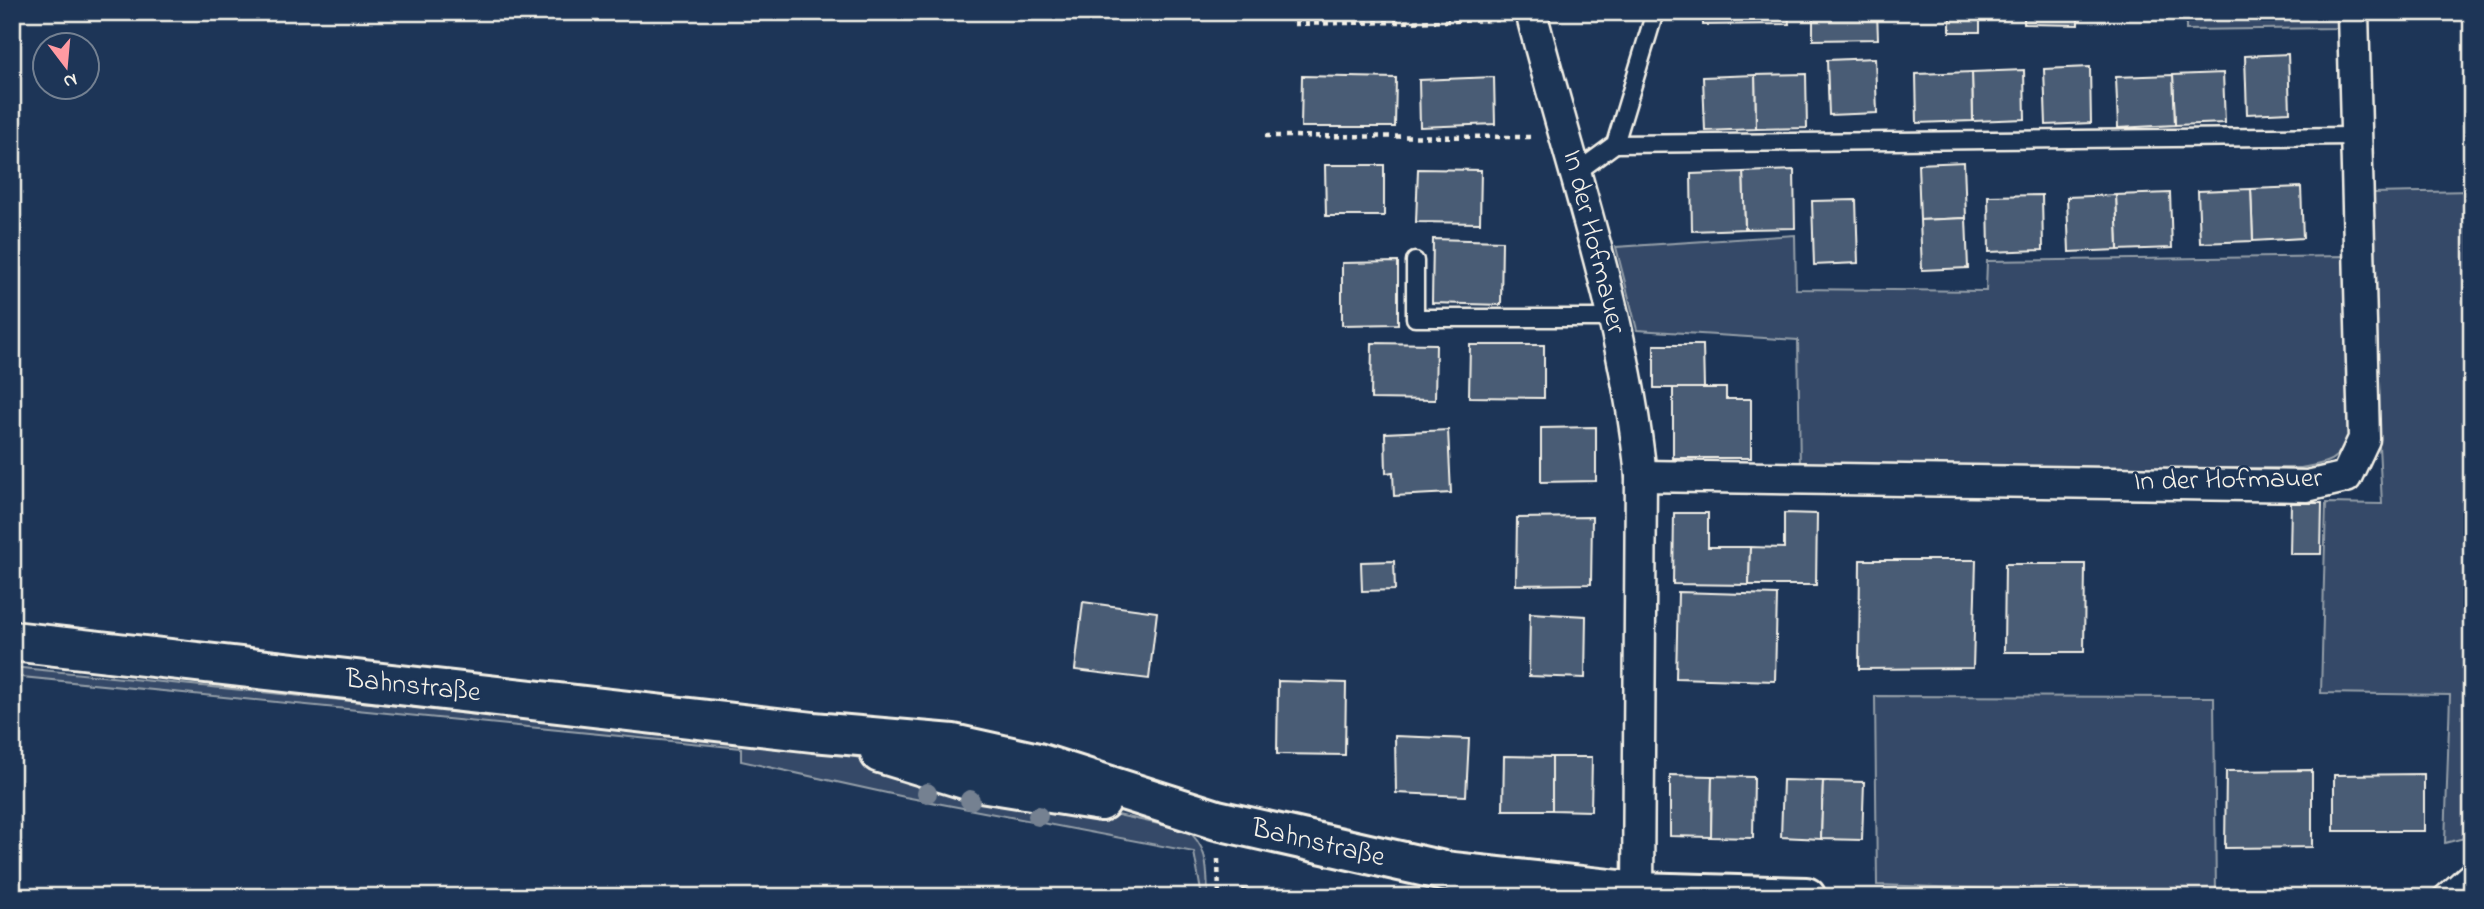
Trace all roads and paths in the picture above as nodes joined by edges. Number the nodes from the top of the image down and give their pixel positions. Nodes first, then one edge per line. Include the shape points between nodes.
1 (1655, 12) edge
2 (2353, 12) edge
3 (1531, 15) edge
4 (1293, 24) dead end
5 (1265, 136) dead end
6 (2355, 136) junction
7 (1567, 137) junction
8 (1615, 144) junction
9 (1577, 172) junction
10 (1415, 261) dead end
11 (1612, 318) junction
12 (1641, 476) junction
13 (12, 642) edge
14 (2472, 868) edge
15 (1638, 892) junction
16 (1807, 897) edge
17 (2440, 897) edge

1 - 8 lane
2 - 6 street, In der Hofmauer
3 - 4 path
3 - 7 street, In der Hofmauer
5 - 7 path
6 - 8 lane
6 - 12 street, In der Hofmauer via 2364,439 2346,477 2307,486
7 - 9 street, In der Hofmauer
8 - 9 lane
9 - 11 street, In der Hofmauer
10 - 11 lane via 1415,318
11 - 12 street, In der Hofmauer via 1634,408
12 - 15 street, In der Hofmauer
13 - 15 main road, Bahnstraße via 813,732 980,782 1207,816 1297,841 1444,871
14 - 17 lane
15 - 16 main road, Bahnstraße

